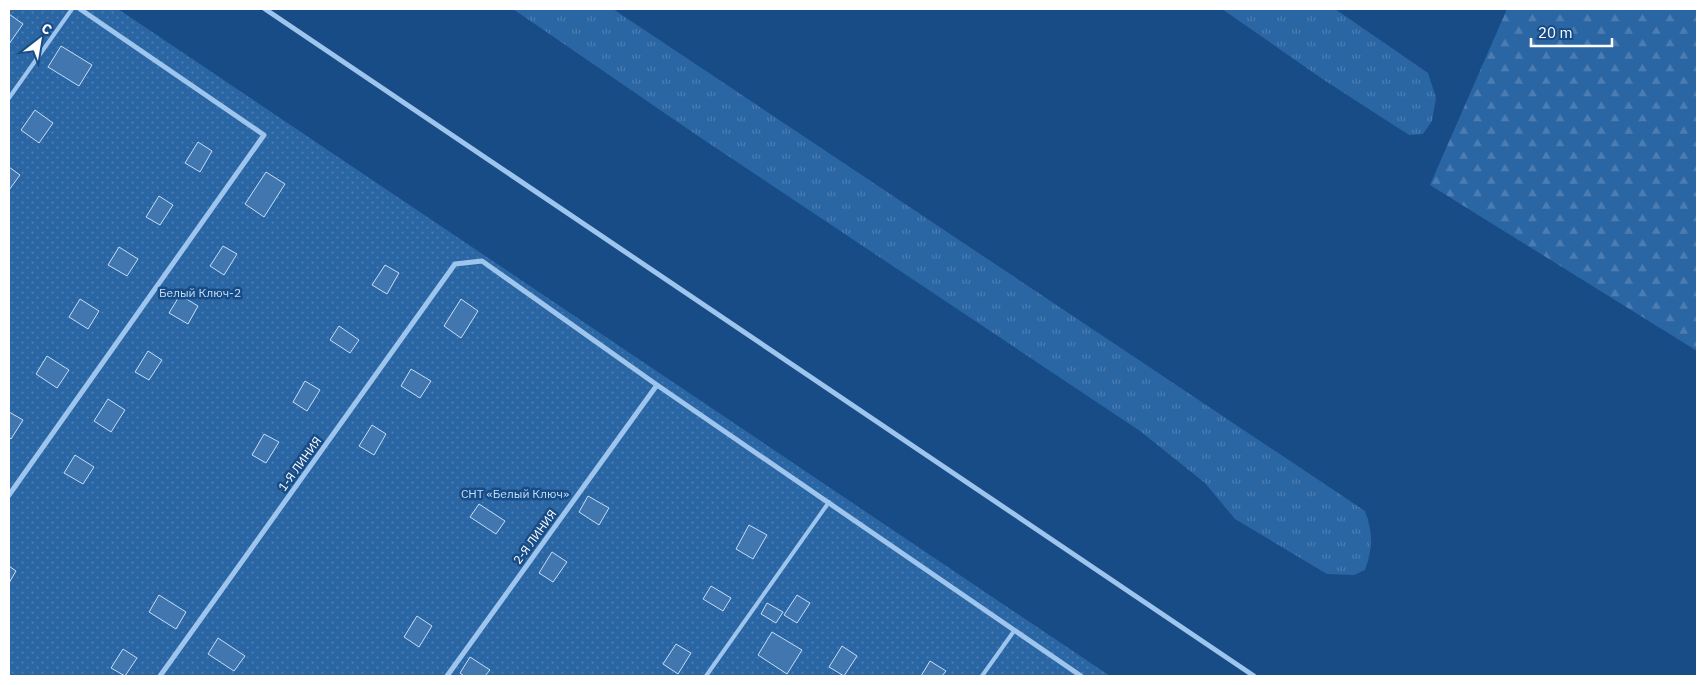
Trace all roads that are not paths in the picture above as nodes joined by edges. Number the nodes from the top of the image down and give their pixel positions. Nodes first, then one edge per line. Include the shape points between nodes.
1 (72, 9) edge
2 (80, 9) edge
3 (265, 9) edge
4 (9, 98) edge
5 (657, 385) junction
6 (9, 495) edge
7 (829, 502) junction
8 (1014, 631) junction
9 (160, 676) edge
10 (447, 676) edge
11 (706, 676) edge
12 (982, 676) edge
13 (1081, 676) edge
14 (1253, 676) edge

1 - 4 lane
2 - 6 street via 264,135
3 - 14 street
5 - 7 street
5 - 9 street, 1-Я ЛИНИЯ via 482,261 455,264
5 - 10 street, 2-Я ЛИНИЯ
7 - 8 street
7 - 11 lane
8 - 12 lane
8 - 13 street

